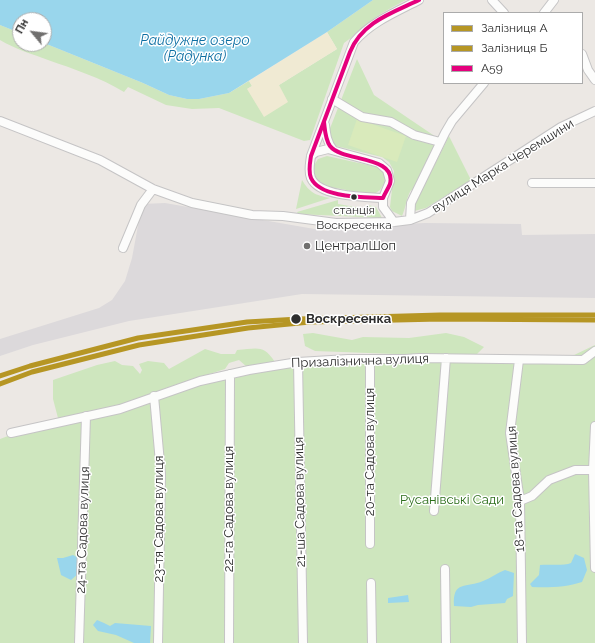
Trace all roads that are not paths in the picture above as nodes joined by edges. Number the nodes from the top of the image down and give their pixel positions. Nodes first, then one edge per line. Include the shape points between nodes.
1 (419, 0) edge
2 (492, 0) edge
3 (554, 0) edge
4 (503, 12) edge
5 (545, 12) edge
6 (583, 57) edge
7 (595, 80) edge
8 (483, 84) edge
9 (332, 99) junction
10 (595, 111) edge
11 (0, 121) edge
12 (324, 122) junction
13 (440, 142) junction
14 (334, 150) junction
15 (311, 156) junction
16 (532, 183) dead end
17 (595, 183) edge
18 (153, 189) junction
19 (383, 198) junction
20 (410, 220) junction
21 (394, 222) junction
22 (123, 248) dead end
23 (595, 351) edge
24 (446, 358) junction
25 (370, 360) junction
26 (519, 360) junction
27 (298, 362) junction
28 (230, 374) junction
29 (154, 396) junction
30 (86, 416) junction
31 (595, 426) edge
32 (11, 433) dead end
33 (593, 470) junction
34 (520, 501) junction
35 (434, 511) dead end
36 (370, 544) dead end
37 (595, 568) edge
38 (446, 569) dead end
39 (371, 583) dead end
40 (79, 643) edge
41 (158, 643) edge
42 (229, 643) edge
43 (303, 643) edge
44 (372, 643) edge
45 (446, 643) edge
46 (522, 643) edge

1 - 9 street via 362,32 354,42
2 - 4 street
3 - 5 street
6 - 7 street
8 - 13 street, вулиця Марка Черемшини via 452,121
9 - 12 street
9 - 13 street via 362,117 391,122 414,135
10 - 20 street, вулиця Марка Черемшини via 561,127 428,213
11 - 18 street, вулиця Марка Черемшини via 100,160
12 - 14 street via 328,144
12 - 15 street
13 - 20 street, вулиця Марка Черемшини via 411,203
14 - 15 street via 322,150
14 - 19 street via 378,163 387,170 390,181
15 - 19 street via 311,179 318,187 355,197
16 - 17 street
18 - 21 street, вулиця Марка Черемшини via 192,203 252,215 336,223
18 - 22 street via 141,205
19 - 21 street via 383,207
20 - 21 street, вулиця Марка Черемшини
23 - 26 street, Призалізнична вулиця via 583,360
24 - 25 street, Призалізнична вулиця
24 - 26 street, Призалізнична вулиця
24 - 35 street
25 - 27 street, Призалізнична вулиця
25 - 36 street, 20-та Садова вулиця
26 - 34 street, 18-та Садова вулиця via 510,433
27 - 28 street, Призалізнична вулиця
27 - 43 street, 21-ша Садова вулиця
28 - 29 street, Призалізнична вулиця
28 - 42 street, 22-га Садова вулиця
29 - 30 street, Призалізнична вулиця via 120,409
29 - 41 street, 23-тя Садова вулиця via 161,474
30 - 32 street, Призалізнична вулиця
30 - 40 street, 24-та Садова вулиця
31 - 33 street
33 - 34 street via 574,470 549,480 532,496
33 - 37 street
34 - 46 street, 18-та Садова вулиця
38 - 45 street
39 - 44 street

